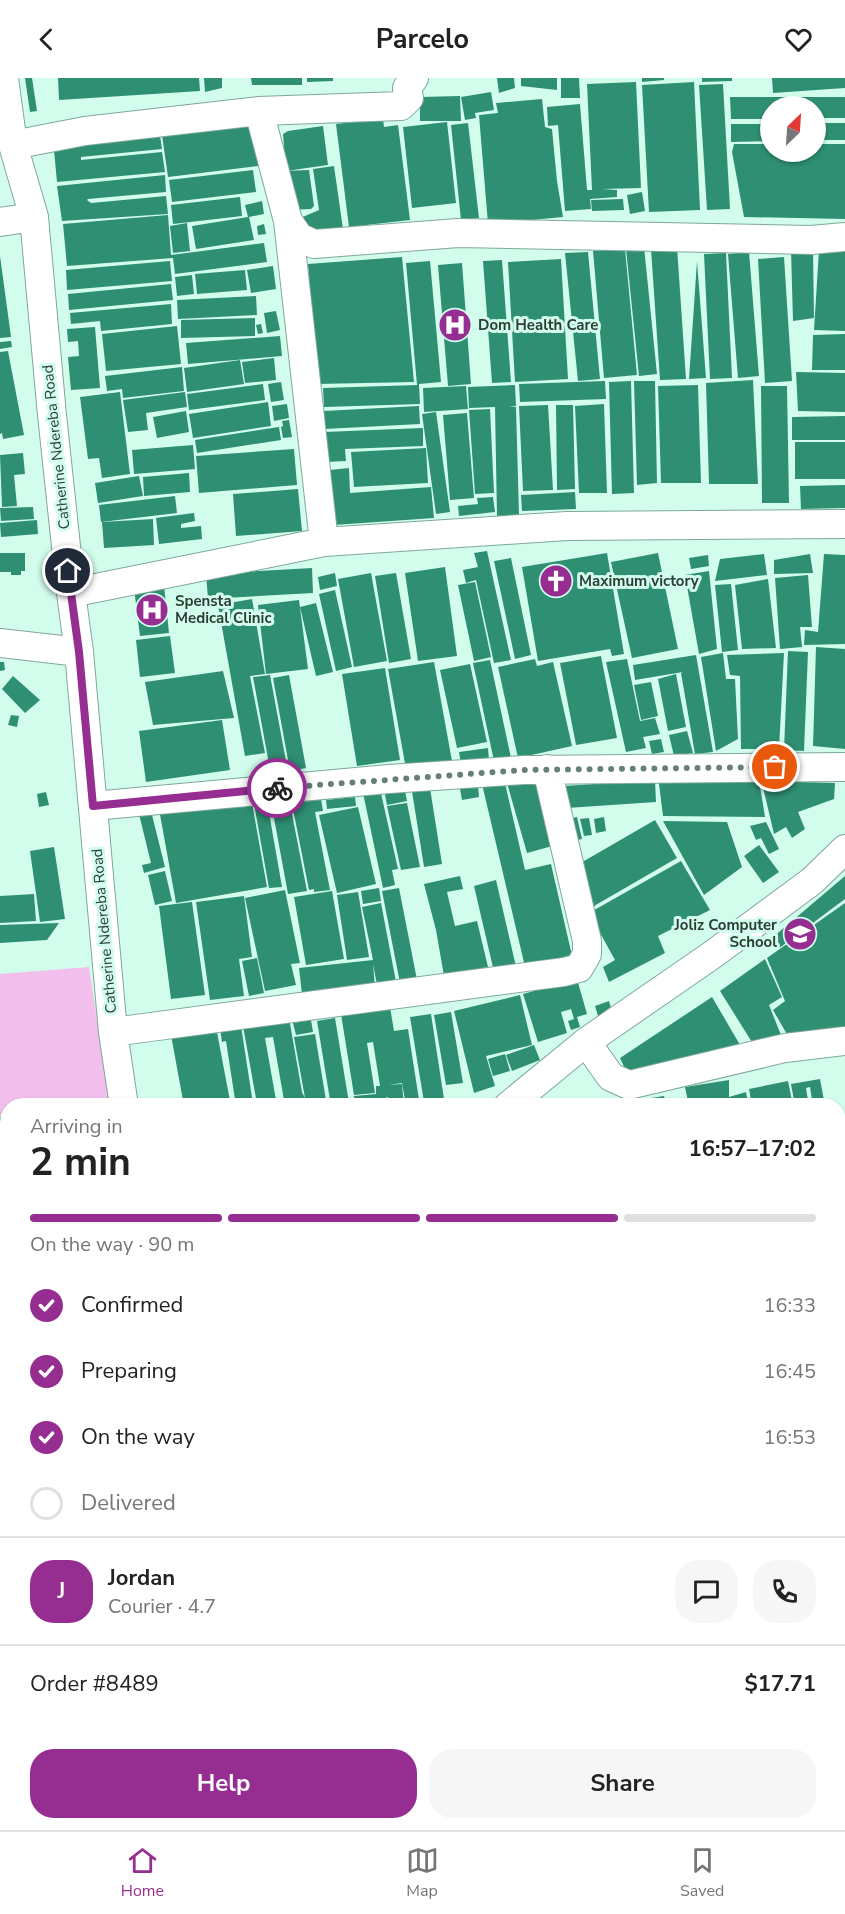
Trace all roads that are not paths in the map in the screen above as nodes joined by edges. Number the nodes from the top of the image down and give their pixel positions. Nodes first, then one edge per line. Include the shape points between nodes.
1 (4, 78) edge
2 (414, 78) edge
3 (259, 111) junction
4 (13, 145) junction
5 (34, 217) junction
6 (288, 220) junction
7 (0, 222) edge
8 (845, 237) edge
9 (845, 524) edge
10 (324, 542) junction
11 (71, 593) junction
12 (0, 643) edge
13 (79, 652) junction
14 (845, 766) edge
15 (547, 769) junction
16 (93, 806) junction
17 (845, 849) edge
18 (113, 1032) junction
19 (845, 1041) edge
20 (586, 1042) junction
21 (123, 1098) edge
22 (518, 1098) edge

1 - 4 street, Catherine Ndereba Road
2 - 3 street via 407,88 409,98 401,106
3 - 4 street via 85,131
3 - 6 street
4 - 5 street, Catherine Ndereba Road
5 - 7 street
5 - 11 street, Catherine Ndereba Road
6 - 8 street via 299,237 314,244 458,233 811,240
6 - 10 street
9 - 10 street via 567,526
10 - 11 street
11 - 13 street, Catherine Ndereba Road
12 - 13 street
13 - 16 street, Catherine Ndereba Road
14 - 15 street
15 - 16 street via 389,778
15 - 18 street via 587,941 587,954 579,968
16 - 18 street, Catherine Ndereba Road
17 - 20 street via 803,888
18 - 21 street, Catherine Ndereba Road
19 - 20 street via 785,1048 630,1085 611,1077
20 - 22 street

